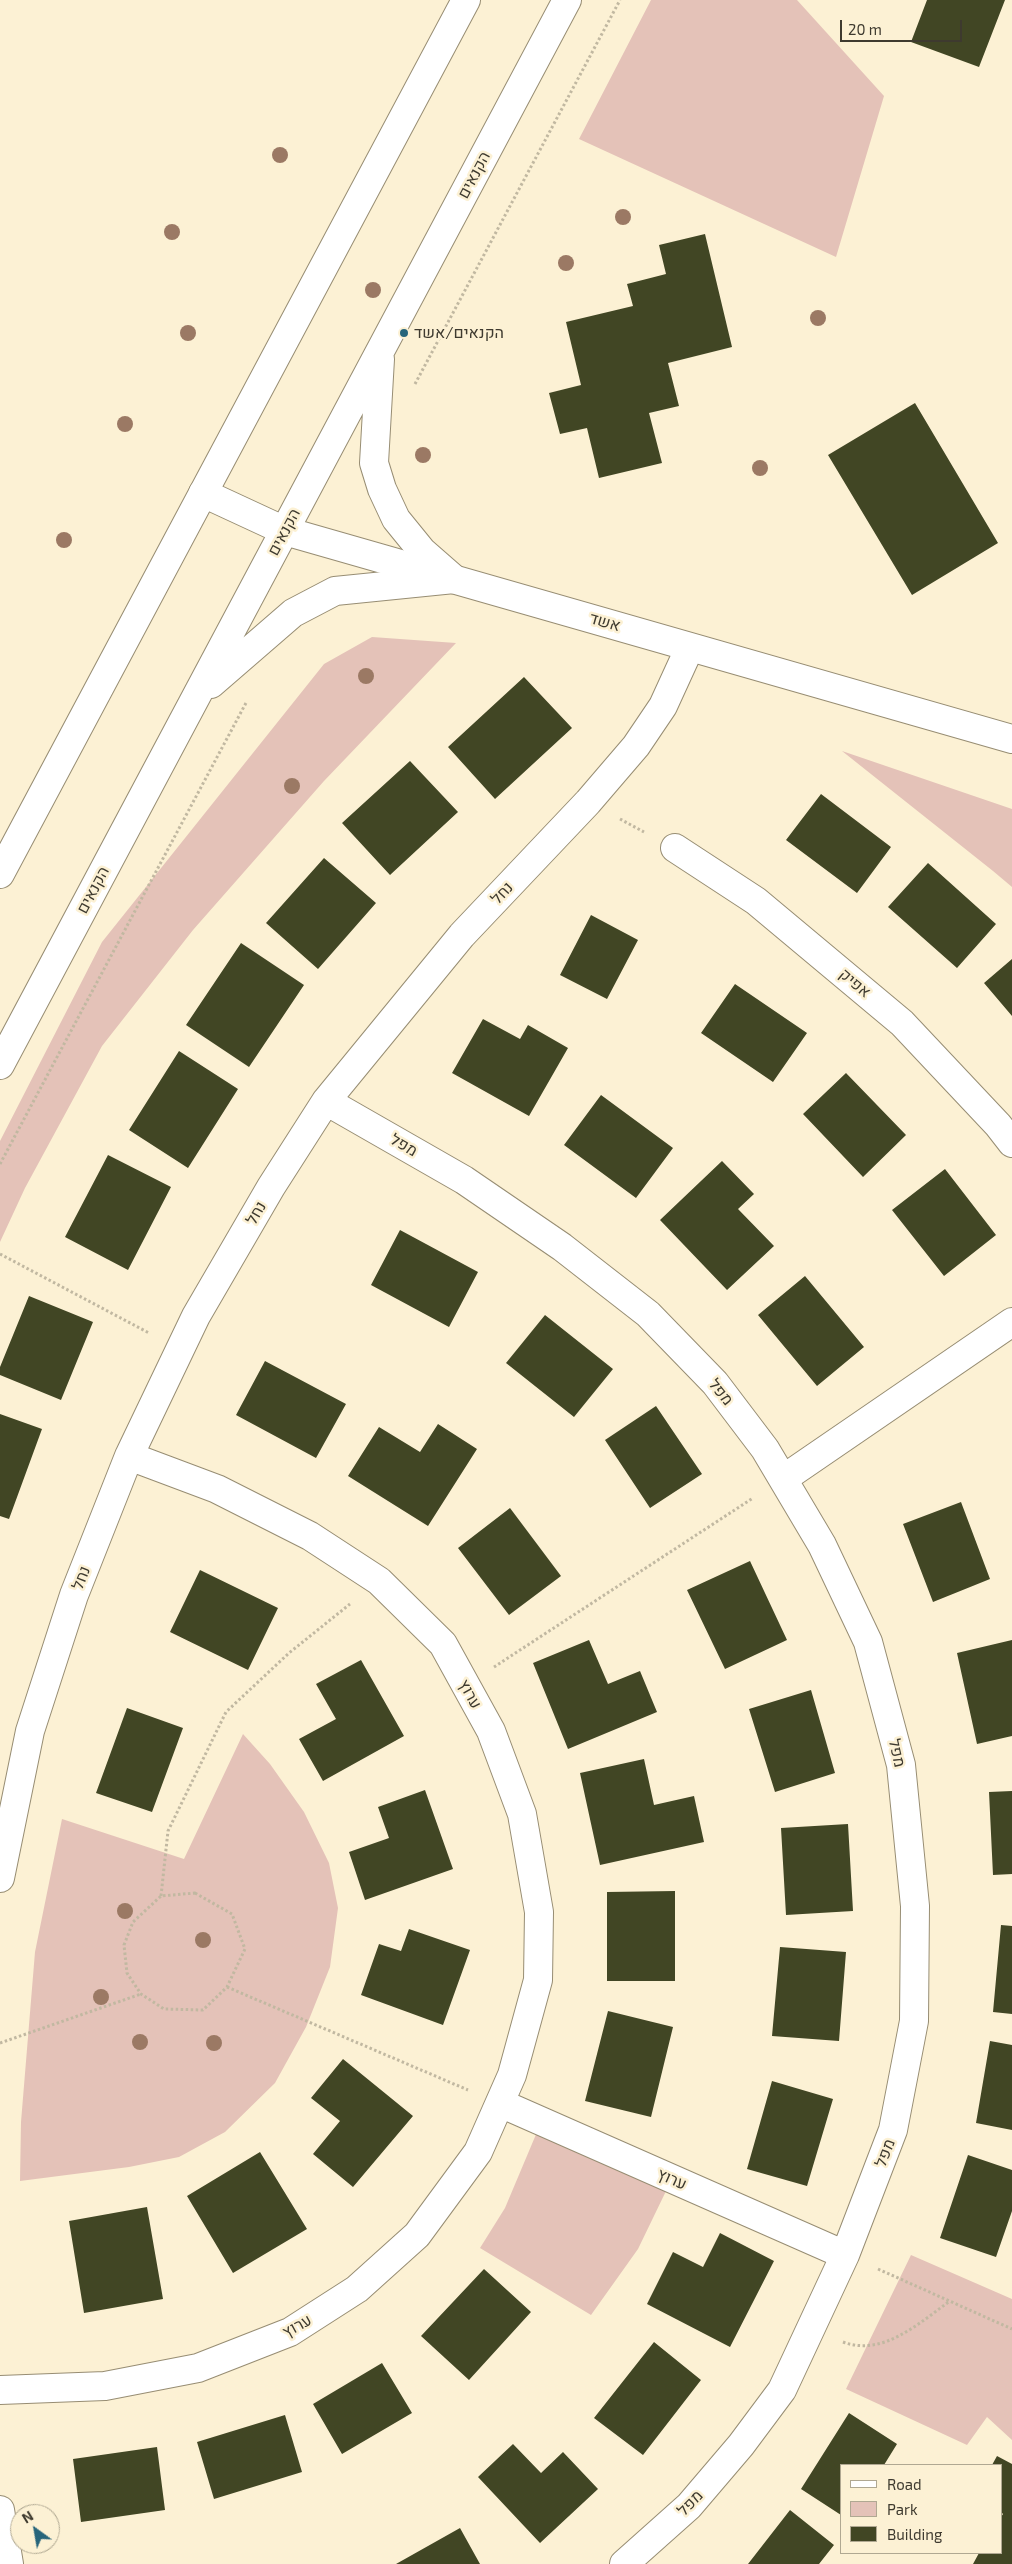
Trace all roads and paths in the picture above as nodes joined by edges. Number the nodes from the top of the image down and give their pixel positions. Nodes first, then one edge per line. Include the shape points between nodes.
1 (466, 0) edge
2 (567, 0) edge
3 (380, 352) junction
4 (203, 493) junction
5 (285, 531) junction
6 (454, 579) junction
7 (690, 647) junction
8 (195, 699) junction
9 (1012, 739) edge
10 (588, 802) junction
11 (675, 848) joint
12 (0, 874) edge
13 (0, 1065) edge
14 (326, 1101) junction
15 (1012, 1142) edge
16 (0, 1254) edge
17 (1012, 1322) edge
18 (180, 1349) junction
19 (129, 1456) junction
20 (783, 1479) junction
21 (380, 1581) junction
22 (466, 1686) junction
23 (0, 1878) edge
24 (161, 1896) junction
25 (227, 1987) junction
26 (140, 1994) junction
27 (0, 2043) edge
28 (500, 2103) junction
29 (845, 2254) junction
30 (950, 2301) junction
31 (811, 2328) junction
32 (1012, 2329) edge
33 (0, 2390) edge
34 (0, 2510) edge
35 (9, 2564) edge
36 (624, 2564) edge

1 - 4 street
2 - 3 street, הקנאים
3 - 5 street, הקנאים
3 - 6 street via 374,463 382,489 396,519 422,551
4 - 5 street, אשד
4 - 12 street
5 - 6 street, אשד
5 - 8 street, הקנאים
6 - 7 street, אשד
6 - 8 street via 335,591 293,613
7 - 9 street, אשד
7 - 10 street, נחל via 658,714 636,746
8 - 13 street, הקנאים
10 - 11 path
10 - 14 street, נחל via 462,935
11 - 15 street, אפיק via 756,901 902,1023
14 - 18 street, נחל via 271,1187
14 - 20 street, מפל via 464,1180 562,1247 648,1314 715,1383 765,1449
16 - 18 path
17 - 20 street
18 - 19 street, נחל
19 - 21 street, ערוץ via 217,1489 310,1536
19 - 23 street, נחל via 74,1595 30,1731
20 - 22 path
20 - 29 street, מפל via 822,1545 868,1642 901,1765 915,1906 914,2021 894,2130
21 - 22 street, ערוץ via 442,1644
21 - 24 path via 289,1653 226,1712 168,1830
22 - 28 street, ערוץ via 491,1731 522,1814 539,1912 538,1980 512,2075
24 - 25 path via 195,1893 232,1914 245,1949
24 - 26 path via 133,1922 124,1946 127,1973
25 - 26 path via 203,2010 164,2009
25 - 28 path
26 - 27 path
28 - 29 street, ערוץ
28 - 33 street, ערוץ via 478,2152 417,2235 357,2290 290,2332 198,2368 105,2386
29 - 30 path
29 - 31 street, מפל
30 - 31 path via 907,2332 880,2344 855,2346
30 - 32 path
31 - 36 street, מפל via 782,2390 741,2446 689,2506
34 - 35 street

